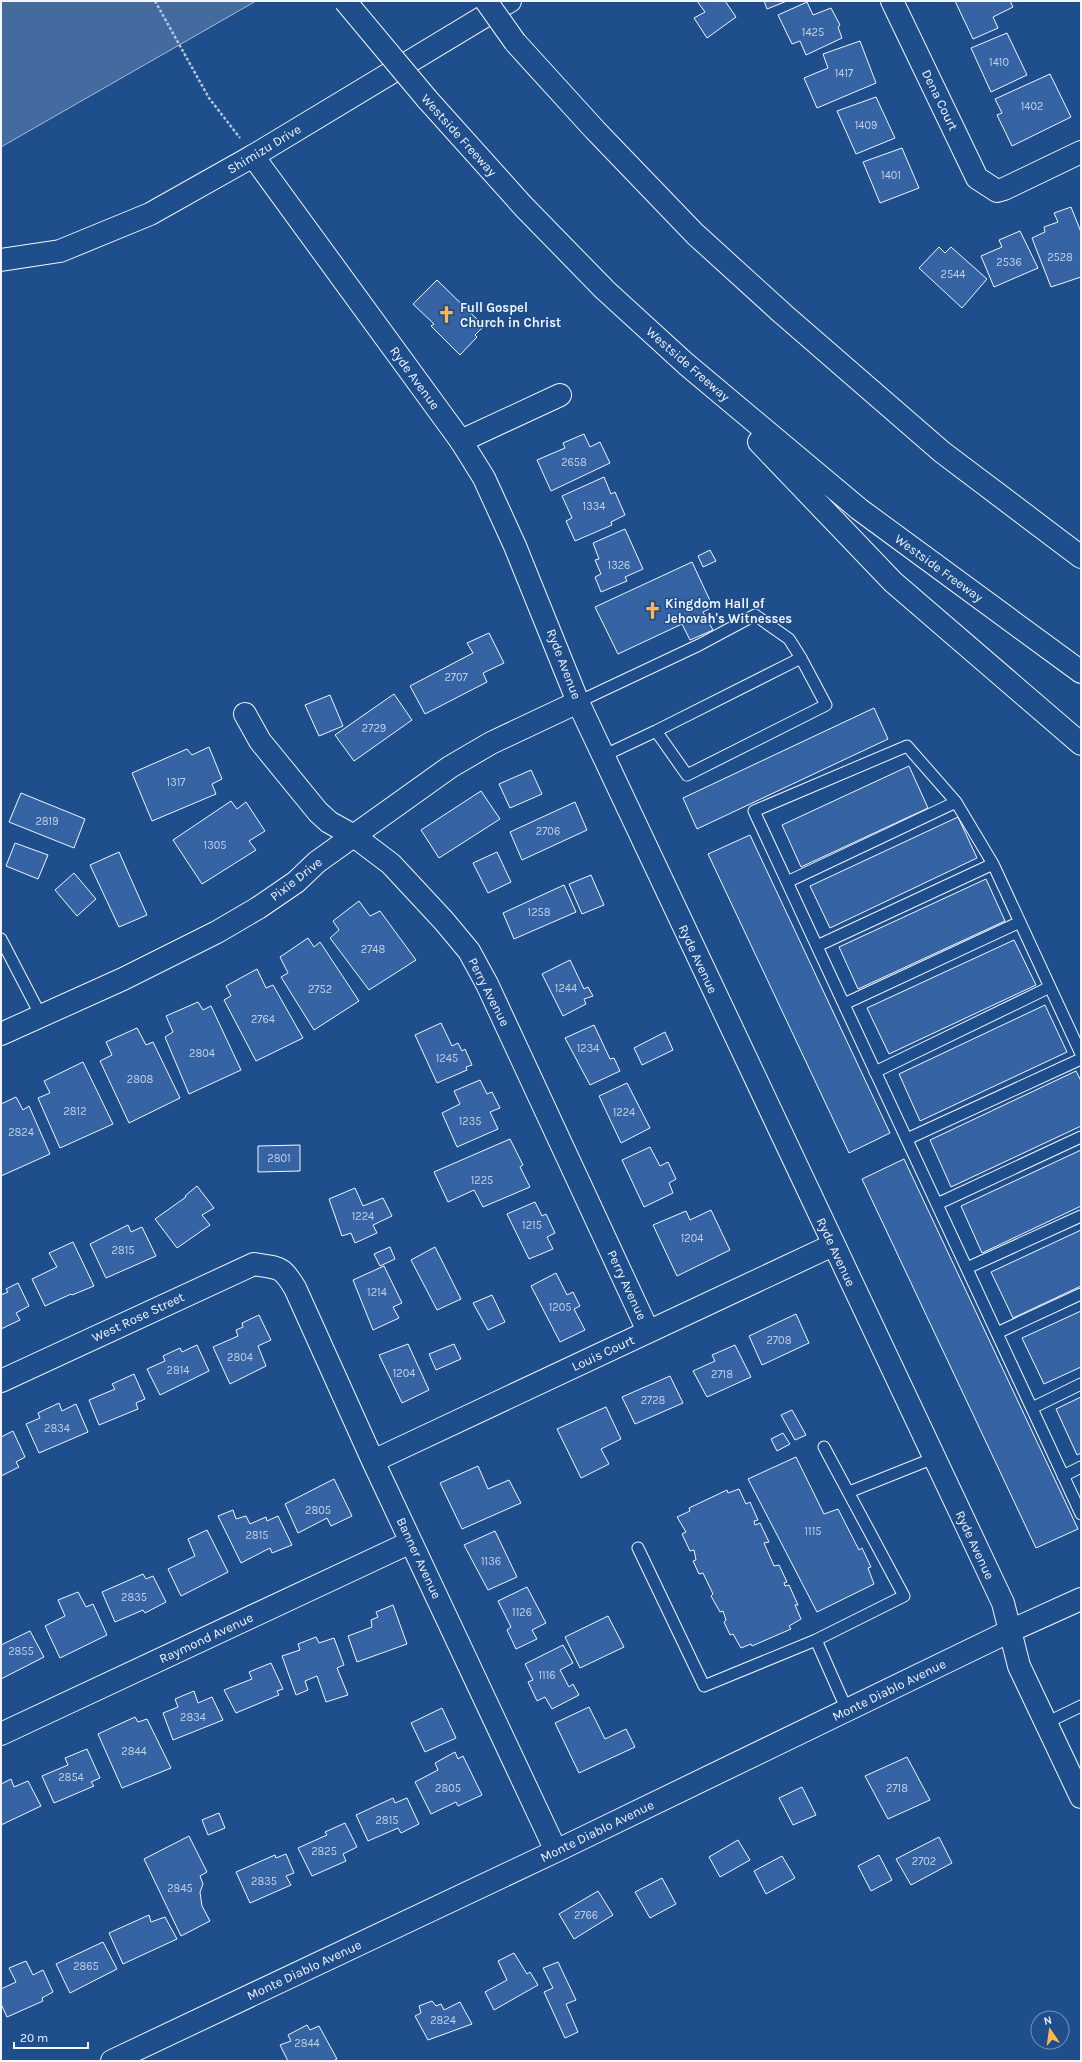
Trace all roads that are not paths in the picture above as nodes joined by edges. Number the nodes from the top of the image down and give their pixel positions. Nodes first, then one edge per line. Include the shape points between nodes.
1 (345, 1) edge
2 (486, 1) edge
3 (510, 1) edge
4 (892, 1) edge
5 (1081, 152) edge
6 (253, 156) junction
7 (1, 260) edge
8 (686, 364) junction
9 (560, 395) dead end
10 (461, 440) junction
11 (1001, 495) junction
12 (1081, 537) edge
13 (1081, 556) edge
14 (801, 658) junction
15 (1081, 672) edge
16 (578, 702) junction
17 (245, 714) dead end
18 (656, 731) junction
19 (1081, 744) edge
20 (603, 756) junction
21 (956, 802) junction
22 (354, 836) junction
23 (993, 864) junction
24 (787, 882) junction
25 (1020, 922) junction
26 (1, 938) edge
27 (817, 946) junction
28 (1050, 988) junction
29 (844, 1004) junction
30 (41, 1016) junction
31 (1, 1034) edge
32 (1081, 1054) edge
33 (1081, 1059) edge
34 (876, 1072) junction
35 (1081, 1137) edge
36 (907, 1139) junction
37 (937, 1204) junction
38 (1081, 1216) edge
39 (833, 1245) junction
40 (278, 1268) joint
41 (967, 1268) junction
42 (1081, 1294) edge
43 (648, 1331) junction
44 (997, 1332) junction
45 (1, 1381) edge
46 (1081, 1384) edge
47 (1032, 1408) junction
48 (824, 1447) dead end
49 (934, 1458) junction
50 (373, 1461) junction
51 (1081, 1467) edge
52 (1063, 1476) junction
53 (848, 1492) junction
54 (1081, 1514) edge
55 (411, 1542) junction
56 (638, 1548) dead end
57 (1081, 1599) edge
58 (1010, 1632) junction
59 (816, 1640) junction
60 (1081, 1706) edge
61 (847, 1710) junction
62 (1046, 1723) junction
63 (1, 1734) edge
64 (1081, 1797) edge
65 (556, 1851) junction
66 (112, 2061) edge

1 - 8 main road, Westside Freeway, bridge via 427,99 524,207 605,290
2 - 11 main road, bridge via 515,42 695,234 942,452
3 - 6 main road, Shimizu Drive
4 - 5 main road, Dena Court via 977,178 997,191
6 - 7 main road, Shimizu Drive via 150,214 60,251
6 - 10 main road, Ryde Avenue
8 - 15 main road, Westside Freeway via 860,509
8 - 19 main road via 893,582
9 - 10 main road
10 - 16 main road, Ryde Avenue via 484,478 515,546
11 - 12 main road
11 - 13 main road
14 - 16 lane via 789,639 755,615 699,645
14 - 18 lane
14 - 18 lane via 826,705 687,775
16 - 20 main road, Ryde Avenue
16 - 22 main road, Pixie Drive via 491,743 416,790
17 - 22 main road, Perry Avenue via 260,741 318,812 329,822
18 - 20 lane
20 - 39 main road, Ryde Avenue
21 - 23 lane
21 - 24 lane
21 - 24 lane via 907,746 754,812
22 - 30 main road, Pixie Drive via 317,862 296,882 217,932
22 - 43 main road, Perry Avenue via 391,864 469,952 487,984
23 - 25 lane
23 - 27 lane
24 - 27 lane
25 - 28 lane
25 - 29 lane
26 - 30 lane
27 - 29 lane
28 - 32 lane
28 - 34 lane
29 - 34 lane
30 - 31 main road, Pixie Drive
33 - 36 lane
34 - 36 lane
35 - 37 lane
36 - 37 lane
37 - 41 lane
38 - 41 lane
39 - 43 main road, Louis Court
39 - 49 main road, Ryde Avenue
40 - 45 main road, West Rose Street via 254,1264 236,1271
40 - 50 main road, Banner Avenue via 285,1272 295,1288
41 - 44 lane
42 - 44 lane
43 - 50 main road, Louis Court
44 - 47 lane
46 - 47 lane
47 - 52 lane
48 - 53 lane
49 - 53 lane
49 - 58 main road, Ryde Avenue via 1003,1604
50 - 55 main road, Banner Avenue
51 - 52 lane
52 - 54 lane
53 - 59 lane via 904,1596
55 - 63 main road, Raymond Avenue
55 - 65 main road, Banner Avenue
56 - 59 lane via 704,1686
57 - 58 main road, Monte Diablo Avenue
58 - 61 main road, Monte Diablo Avenue
58 - 62 main road, Ryde Avenue via 1019,1666
59 - 61 lane
60 - 62 lane
61 - 65 main road, Monte Diablo Avenue
62 - 64 main road, Ryde Avenue
65 - 66 main road, Monte Diablo Avenue

